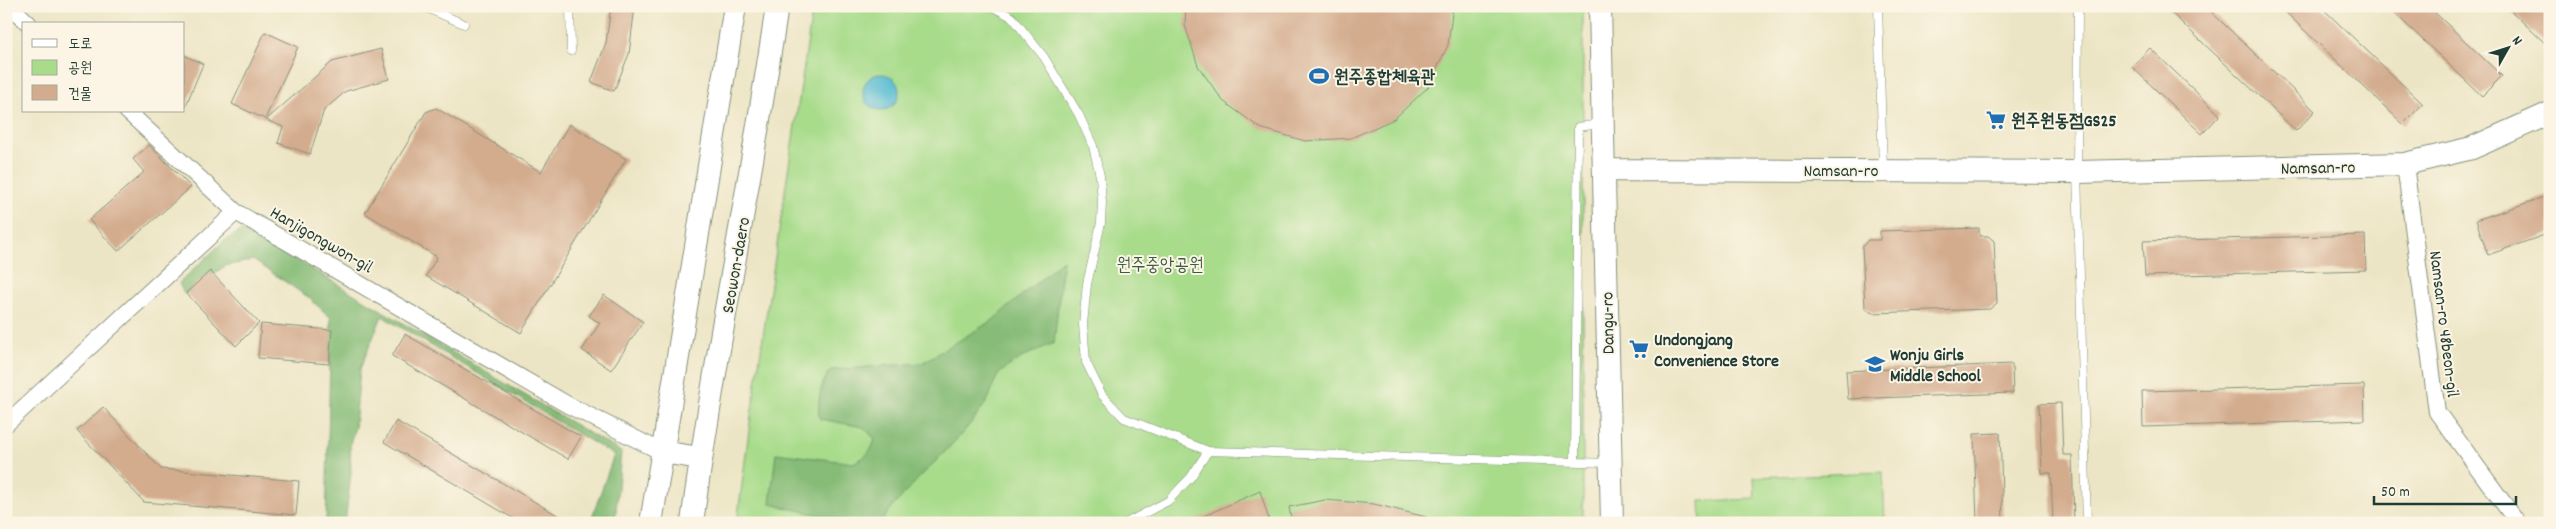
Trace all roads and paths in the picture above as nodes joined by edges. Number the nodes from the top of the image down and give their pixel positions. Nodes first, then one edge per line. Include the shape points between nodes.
1 (10, 6) edge
2 (422, 6) edge
3 (570, 6) edge
4 (735, 6) edge
5 (778, 6) edge
6 (991, 6) edge
7 (1600, 6) edge
8 (1878, 6) edge
9 (2078, 6) edge
10 (28, 22) edge
11 (464, 24) dead end
12 (571, 51) dead end
13 (128, 112) edge
14 (2550, 113) edge
15 (1603, 124) junction
16 (2405, 164) junction
17 (1605, 170) junction
18 (1883, 170) junction
19 (2077, 172) junction
20 (236, 212) junction
21 (6, 424) edge
22 (1208, 451) junction
23 (662, 452) junction
24 (700, 458) junction
25 (1575, 463) junction
26 (1611, 463) junction
27 (651, 523) edge
28 (692, 523) edge
29 (1126, 523) edge
30 (1612, 523) edge
31 (2087, 523) edge
32 (2518, 523) edge

1 - 10 street
2 - 11 lane
3 - 12 lane
4 - 23 street
5 - 24 street, Seowon-daero
6 - 22 lane via 1012,17 1044,57 1079,115 1093,146 1100,176 1101,222 1082,324 1086,362 1102,395 1124,418
7 - 15 street, Dangu-ro
8 - 18 lane
9 - 19 lane
13 - 20 street, Hanjigongwon-gil
14 - 16 street, Namsan-ro via 2472,148
15 - 17 street, Dangu-ro
15 - 25 lane, Dangu-ro via 1578,127
16 - 19 street, Namsan-ro
16 - 32 street, Namsan-ro 48beon-gil via 2436,412
17 - 18 street, Namsan-ro
17 - 26 street, Dangu-ro
18 - 19 street, Namsan-ro
19 - 31 lane
20 - 21 street
20 - 23 street, Hanjigongwon-gil via 568,405
22 - 25 lane
22 - 29 lane via 1191,478 1168,501
23 - 24 street
23 - 27 street
24 - 28 street, Seowon-daero
25 - 26 lane
26 - 30 street, Dangu-ro

